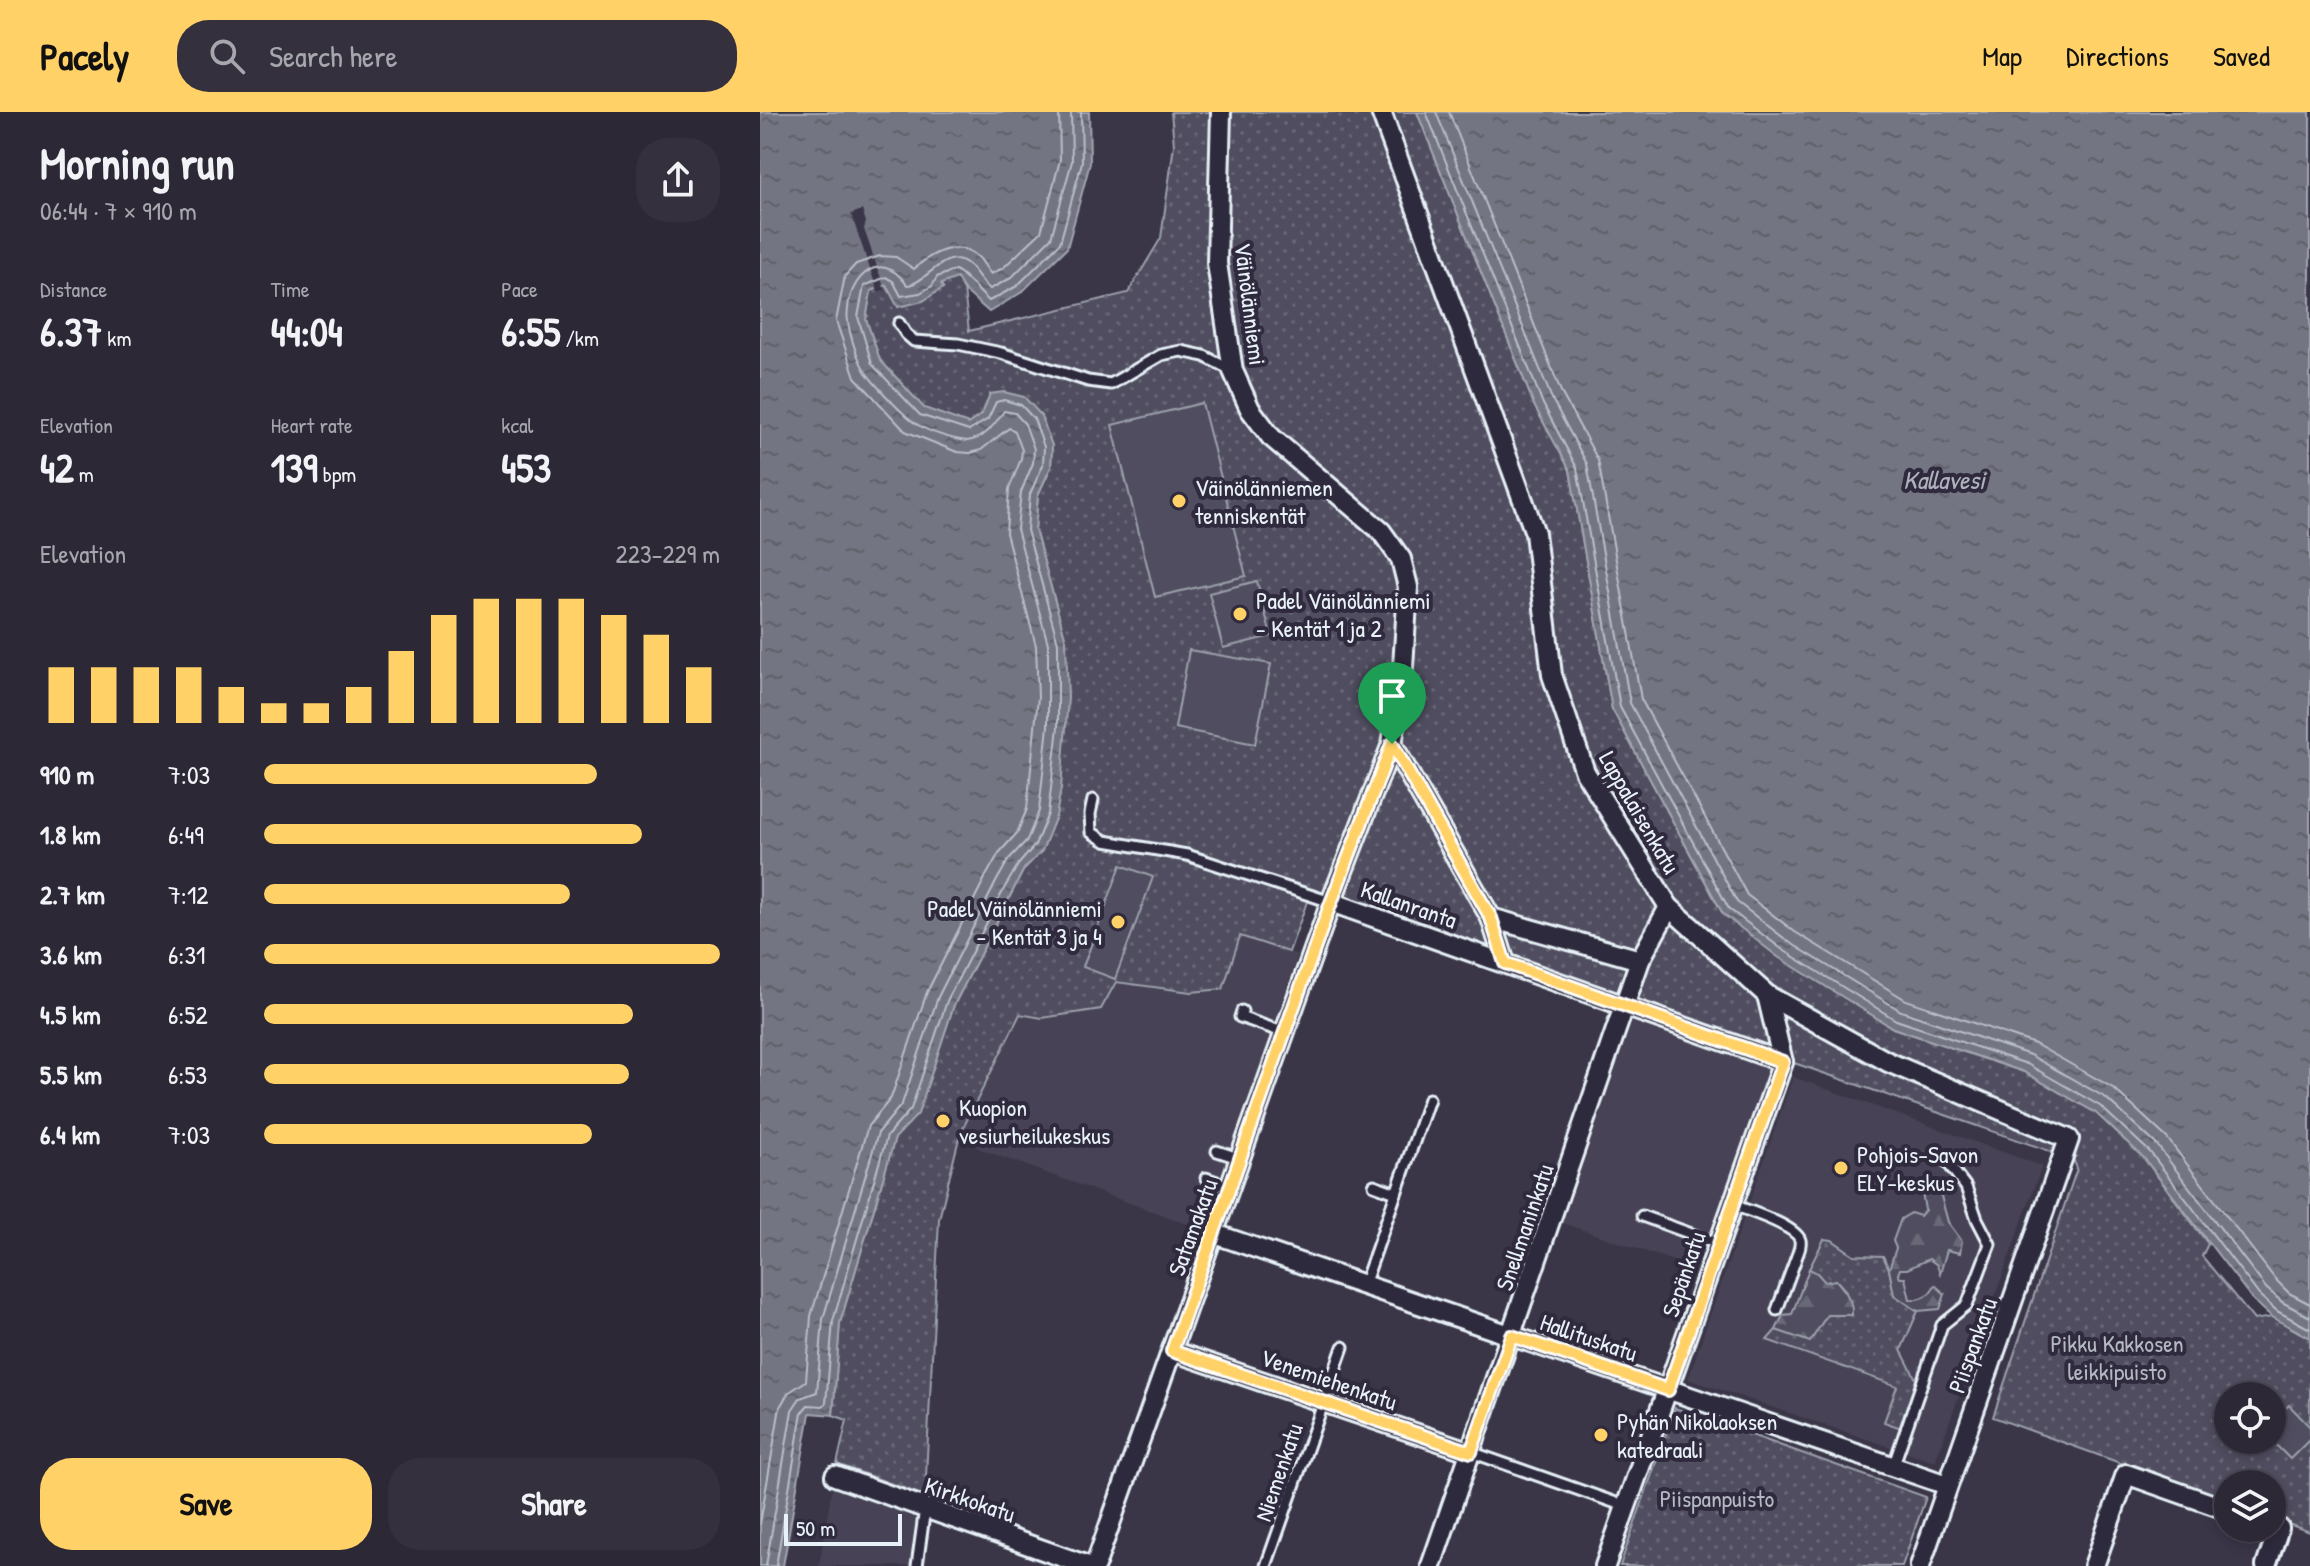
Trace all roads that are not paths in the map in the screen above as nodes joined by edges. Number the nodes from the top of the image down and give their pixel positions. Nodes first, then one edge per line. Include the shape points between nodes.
1 (1221, 112) edge
2 (1381, 112) edge
3 (899, 323) dead end
4 (1233, 371) junction
5 (1392, 744) junction
6 (1093, 800) dead end
7 (1331, 902) junction
8 (1669, 907) junction
9 (1491, 918) junction
10 (1640, 960) junction
11 (1505, 963) junction
12 (1767, 995) junction
13 (1624, 1006) junction
14 (1242, 1011) dead end
15 (1285, 1033) junction
16 (1783, 1062) junction
17 (1429, 1099) dead end
18 (2069, 1139) joint
19 (1217, 1151) dead end
20 (1941, 1154) dead end
21 (1241, 1159) junction
22 (1206, 1178) dead end
23 (1374, 1185) dead end
24 (1231, 1187) junction
25 (1396, 1193) junction
26 (1733, 1205) junction
27 (1642, 1216) dead end
28 (1215, 1234) junction
29 (1719, 1244) junction
30 (1364, 1286) junction
31 (1777, 1310) dead end
32 (1512, 1336) junction
33 (1343, 1347) dead end
34 (1172, 1351) junction
35 (1668, 1390) junction
36 (1324, 1402) junction
37 (1471, 1452) junction
38 (1893, 1467) junction
39 (835, 1476) dead end
40 (1947, 1485) junction
41 (1616, 1503) dead end
42 (2214, 1505) edge
43 (925, 1508) junction
44 (2272, 1542) edge
45 (917, 1566) edge
46 (1088, 1566) edge
47 (1095, 1566) edge
48 (1266, 1566) edge
49 (1431, 1566) edge
50 (1605, 1566) edge
51 (1920, 1566) edge
52 (2094, 1566) edge
53 (2266, 1566) edge

1 - 4 street, Väinölänniemi via 1217,263
2 - 8 street, Lappalaisenkatu via 1535,533 1552,675 1585,772
3 - 4 lane via 914,341 1001,353 1088,381 1111,384 1161,355 1181,351
4 - 5 street, Väinölänniemi via 1250,409 1271,437 1381,531 1401,559 1408,587
5 - 7 street, Väinölänniemi
5 - 9 street
6 - 7 lane, Kallanranta via 1091,832 1105,841 1187,855
7 - 11 street, Kallanranta
7 - 15 street, Satamakatu
8 - 10 street, Snellmaninkatu
8 - 12 street, Lappalaisenkatu
9 - 10 street
9 - 11 street
10 - 13 street, Snellmaninkatu
11 - 13 street, Kallanranta
12 - 16 street
12 - 18 street, Lappalaisenkatu via 1888,1062
13 - 16 street, Kallanranta
13 - 32 street, Snellmaninkatu
14 - 15 lane via 1240,1017
15 - 21 street, Satamakatu
16 - 26 street, Sepänkatu
17 - 25 lane
18 - 40 street, Piispankatu
19 - 21 lane
20 - 38 lane via 1966,1187 1990,1244 1967,1305 1942,1325
21 - 24 street, Satamakatu
22 - 24 lane
23 - 25 lane
24 - 28 street, Satamakatu
25 - 30 lane
26 - 29 street, Sepänkatu
26 - 31 lane via 1799,1236
27 - 29 lane
28 - 30 street, Hallituskatu
28 - 34 street, Satamakatu
29 - 35 street, Sepänkatu
30 - 32 street, Hallituskatu
32 - 35 street, Hallituskatu
32 - 37 street, Snellmaninkatu
33 - 36 lane, Niemenkatu
34 - 36 street, Venemiehenkatu
34 - 47 street, Satamakatu
35 - 38 street, Hallituskatu
35 - 50 street, Sepänkatu
36 - 37 street, Venemiehenkatu
36 - 48 lane, Niemenkatu
37 - 41 lane
37 - 49 street, Snellmaninkatu
38 - 40 street, Hallituskatu
39 - 43 street, Kirkkokatu
40 - 51 street, Piispankatu
42 - 52 street via 2126,1474
43 - 45 lane
43 - 46 street, Kirkkokatu
44 - 53 street

